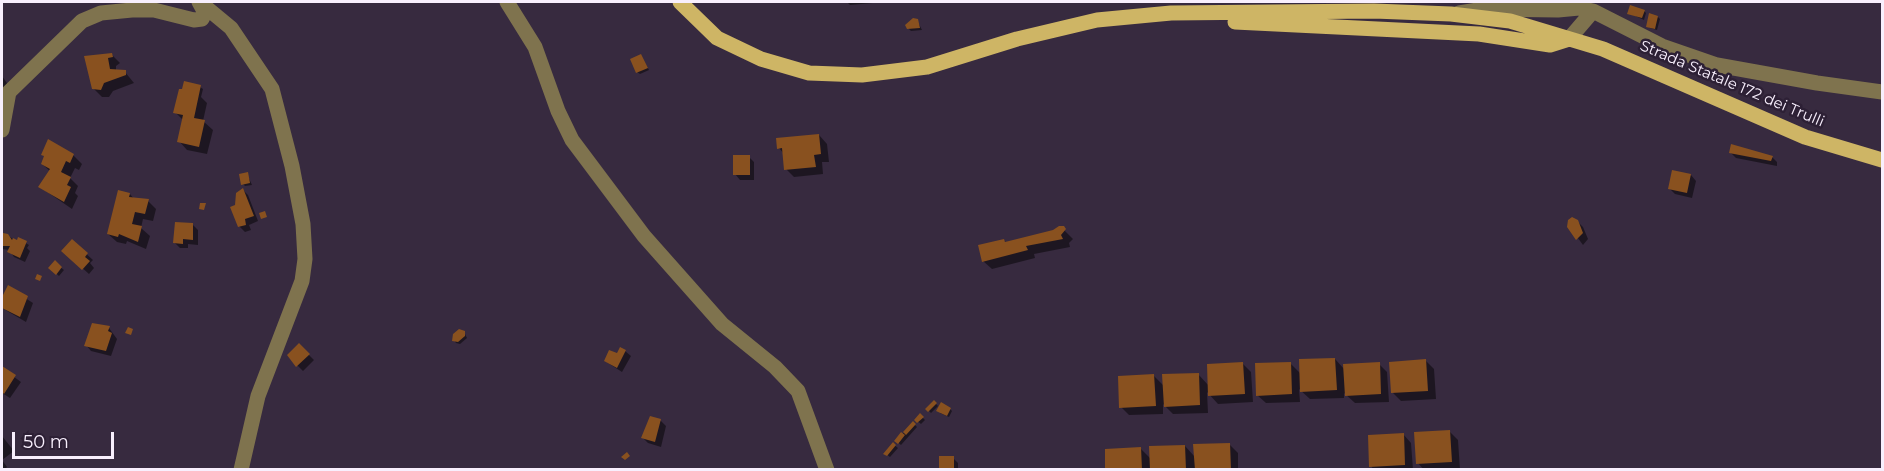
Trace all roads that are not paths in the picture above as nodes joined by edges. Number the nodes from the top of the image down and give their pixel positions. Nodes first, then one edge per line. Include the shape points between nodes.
1 (507, 2) edge
2 (680, 2) edge
3 (200, 3) edge
4 (1558, 10) junction
5 (1593, 11) junction
6 (1451, 14) junction
7 (1136, 18) junction
8 (1548, 32) junction
9 (1569, 39) junction
10 (1882, 92) edge
11 (2, 130) edge
12 (1882, 160) edge
13 (241, 470) edge
14 (827, 470) edge

1 - 14 street via 535,47 572,140 644,236 722,324 775,367 798,392
2 - 7 main road, Strada Statale 172 dei Trulli via 717,38 761,59 808,73 862,75 927,67 1017,39 1097,20
3 - 11 street via 205,13 202,19 132,10 101,13 82,21 9,92
3 - 13 street via 231,28 272,89 303,224 302,281 258,396
4 - 5 street
4 - 6 street via 1484,9
4 - 8 street via 1551,17
5 - 9 street
5 - 10 street via 1662,46 1717,64
6 - 7 main road, Strada Statale 172 dei Trulli via 1171,13
6 - 8 main road, Strada Statale 172 dei Trulli via 1510,21
7 - 9 main road, Strada Statale 172 dei Trulli via 1479,34 1550,45
8 - 9 main road, Strada Statale 172 dei Trulli
9 - 12 main road, Strada Statale 172 dei Trulli via 1609,51 1805,137

